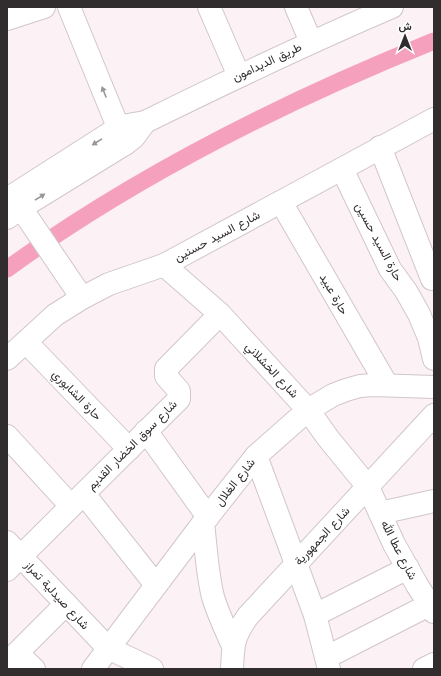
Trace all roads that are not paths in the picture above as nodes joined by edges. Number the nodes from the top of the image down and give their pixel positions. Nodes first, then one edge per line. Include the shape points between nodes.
1 (44, 7) edge
2 (69, 7) edge
3 (209, 7) edge
4 (296, 7) edge
5 (392, 7) edge
6 (10, 15) edge
7 (311, 42) junction
8 (239, 76) junction
9 (434, 119) edge
10 (122, 136) junction
11 (380, 147) junction
12 (342, 169) junction
13 (281, 202) junction
14 (14, 204) edge
15 (164, 265) junction
16 (432, 279) dead end
17 (82, 298) junction
18 (220, 314) junction
19 (26, 342) junction
20 (7, 359) edge
21 (434, 359) edge
22 (387, 385) junction
23 (434, 387) edge
24 (308, 410) junction
25 (434, 415) edge
26 (146, 431) junction
27 (7, 436) edge
28 (129, 449) junction
29 (256, 456) junction
30 (368, 487) junction
31 (78, 500) junction
32 (434, 501) edge
33 (380, 513) junction
34 (205, 520) junction
35 (12, 556) edge
36 (297, 563) junction
37 (420, 579) edge
38 (156, 585) junction
39 (66, 604) junction
40 (432, 609) edge
41 (315, 615) junction
42 (233, 646) junction
43 (108, 648) junction
44 (12, 658) edge
45 (328, 663) edge
46 (434, 664) edge
47 (34, 669) edge
48 (93, 669) edge
49 (152, 669) edge
50 (232, 669) edge
51 (424, 669) edge

1 - 6 street
10 -> 2 street
3 - 8 street
4 - 7 street
5 - 7 street, طريق الديدامون
7 - 8 street, طريق الديدامون
8 - 10 street, طريق الديدامون via 145,122 134,137
9 - 11 street, شارع السيد حسنين
10 - 14 street, طريق الديدامون
11 - 12 street, شارع السيد حسنين
11 - 16 street
12 - 13 street, شارع السيد حسنين
12 - 21 street, حارة السيد حسين via 390,269 419,314
13 - 15 street, شارع السيد حسنين
13 - 22 street, حارة عبيد
14 - 17 street
15 - 17 street, شارع السيد حسنين via 109,284
15 - 18 street, شارع الخشلاني
17 - 19 street, شارع السيد حسنين via 55,315
18 - 24 street, شارع الخشلاني
18 - 26 street, شارع سوق الخضار القديم via 166,369 166,376 178,389 180,396
19 - 20 street, شارع السيد حسنين
19 - 28 street, حارة الشابوري
22 - 23 street, شارع الغلال
22 - 24 street, شارع الغلال via 360,386 346,390
24 - 29 street, شارع الغلال
24 - 30 street, شارع الخشلاني
25 - 30 street, شارع الجمهورية
26 - 28 street, شارع سوق الخضار القديم
26 - 34 street
27 - 31 street
28 - 31 street, شارع سوق الخضار القديم
29 - 34 street, شارع الغلال
29 - 36 street
30 - 33 street, شارع عطا الله
30 - 36 street, شارع الجمهورية
31 - 35 street, شارع سوق الخضار القديم
31 - 38 street
32 - 33 street
33 - 37 street, شارع عطا الله via 394,544
34 - 38 street, شارع الغلال
34 - 42 street via 208,572 213,597
35 - 39 street, شارع صيدلية تمراز
36 - 41 street
36 - 42 street, شارع الجمهورية via 248,616
37 - 40 street, شارع عطا الله
37 - 41 street
38 - 43 street, شارع الغلال
39 - 43 street, شارع صيدلية تمراز
39 - 44 street
40 - 45 street
41 - 45 street
42 - 50 street, شارع الجمهورية
43 - 48 street, شارع الغلال
43 - 49 street
44 - 47 street
46 - 51 street

